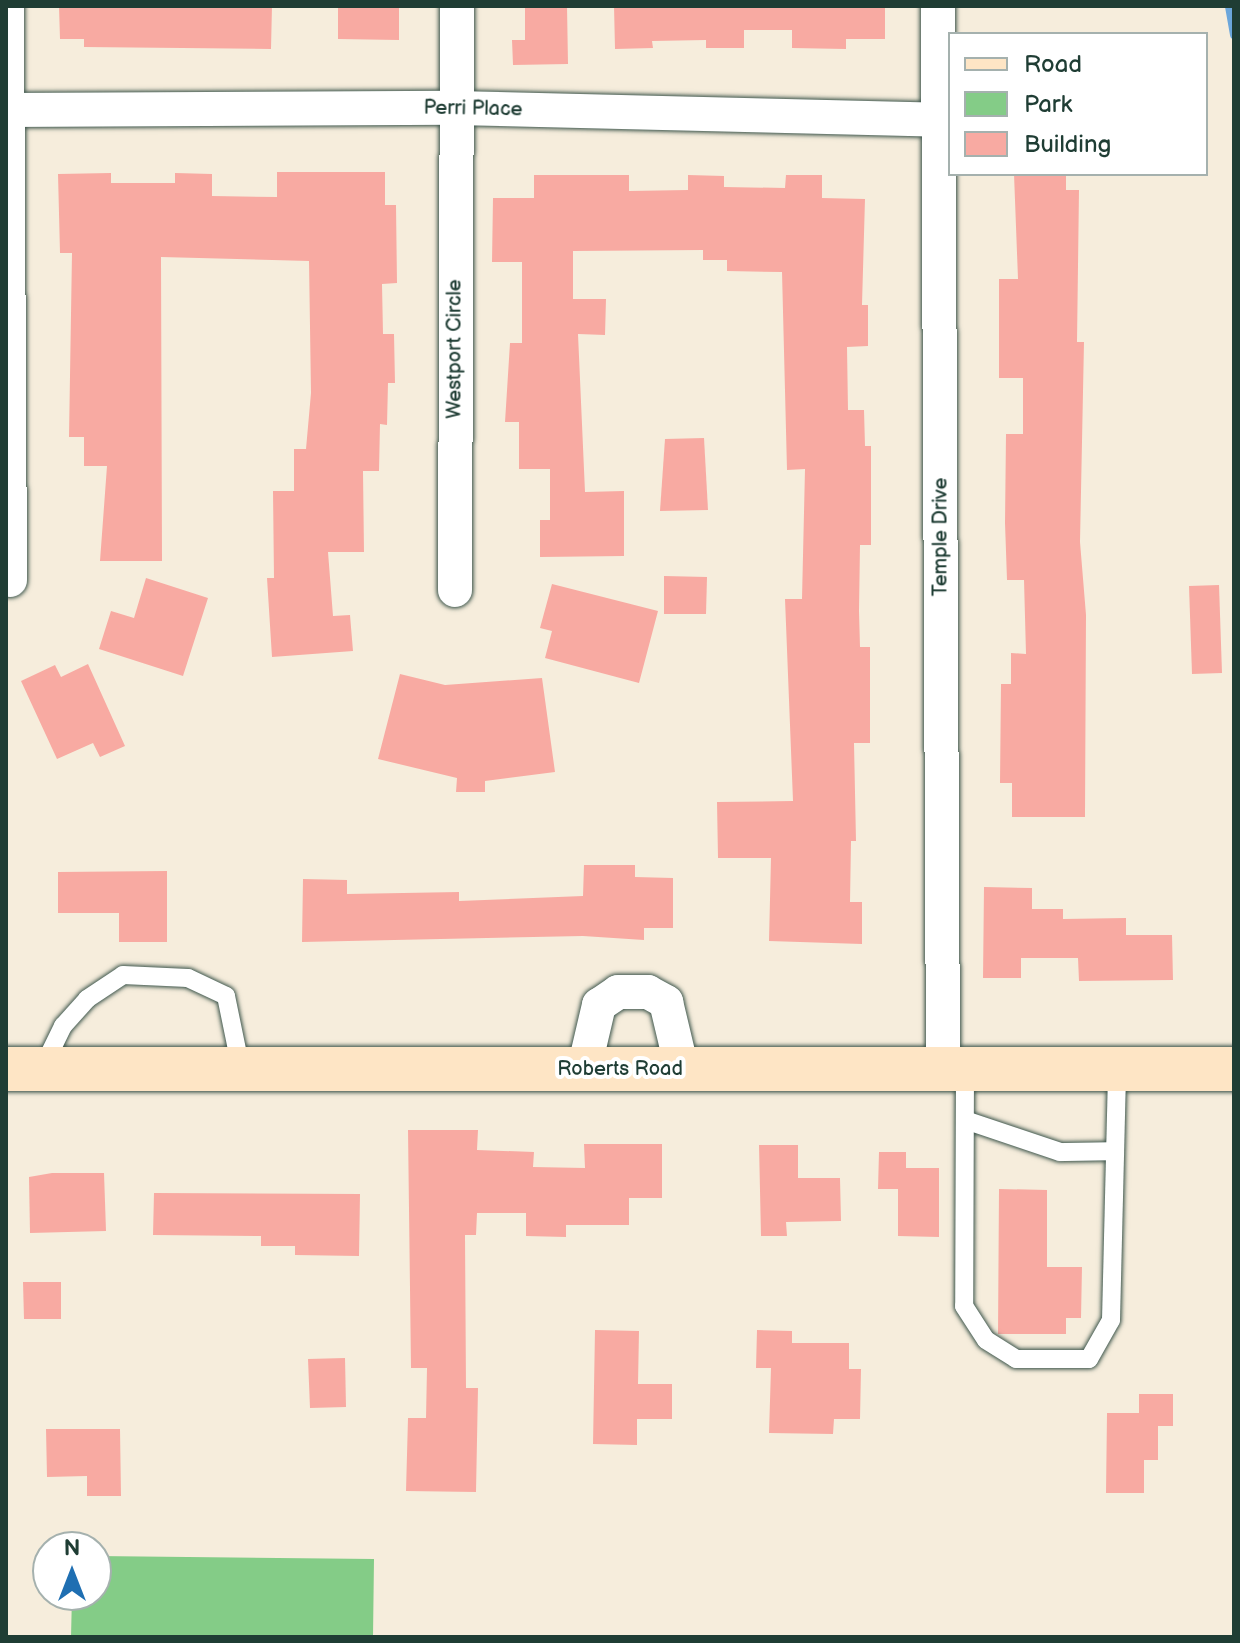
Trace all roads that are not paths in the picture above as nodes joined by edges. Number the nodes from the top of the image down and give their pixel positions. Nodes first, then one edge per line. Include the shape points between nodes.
1 (7, 6) edge
2 (457, 6) edge
3 (938, 6) edge
4 (455, 108) junction
5 (7, 110) edge
6 (940, 120) junction
7 (10, 580) dead end
8 (455, 590) dead end
9 (24, 1069) edge
10 (241, 1069) junction
11 (584, 1069) junction
12 (682, 1069) junction
13 (954, 1069) junction
14 (1117, 1069) junction
15 (1234, 1069) edge
16 (965, 1120) junction
17 (1115, 1151) junction

1 - 5 street
2 - 4 street, Westport Circle
3 - 6 street, Temple Drive
4 - 5 street, Perri Place
4 - 6 street, Perri Place
4 - 8 street, Westport Circle
5 - 7 street
6 - 13 street, Temple Drive
9 - 10 street, Roberts Road
9 - 10 lane via 87,999 123,975 161,975 188,978 226,996
10 - 11 street, Roberts Road
11 - 12 street, Roberts Road
11 - 12 street via 599,1005 618,992 648,992 666,1002
12 - 13 street, Roberts Road
13 - 14 street, Roberts Road
13 - 16 lane
14 - 15 street, Roberts Road
14 - 17 lane
16 - 17 lane via 1060,1152
16 - 17 lane via 964,1306 986,1340 1016,1359 1089,1359 1111,1320

